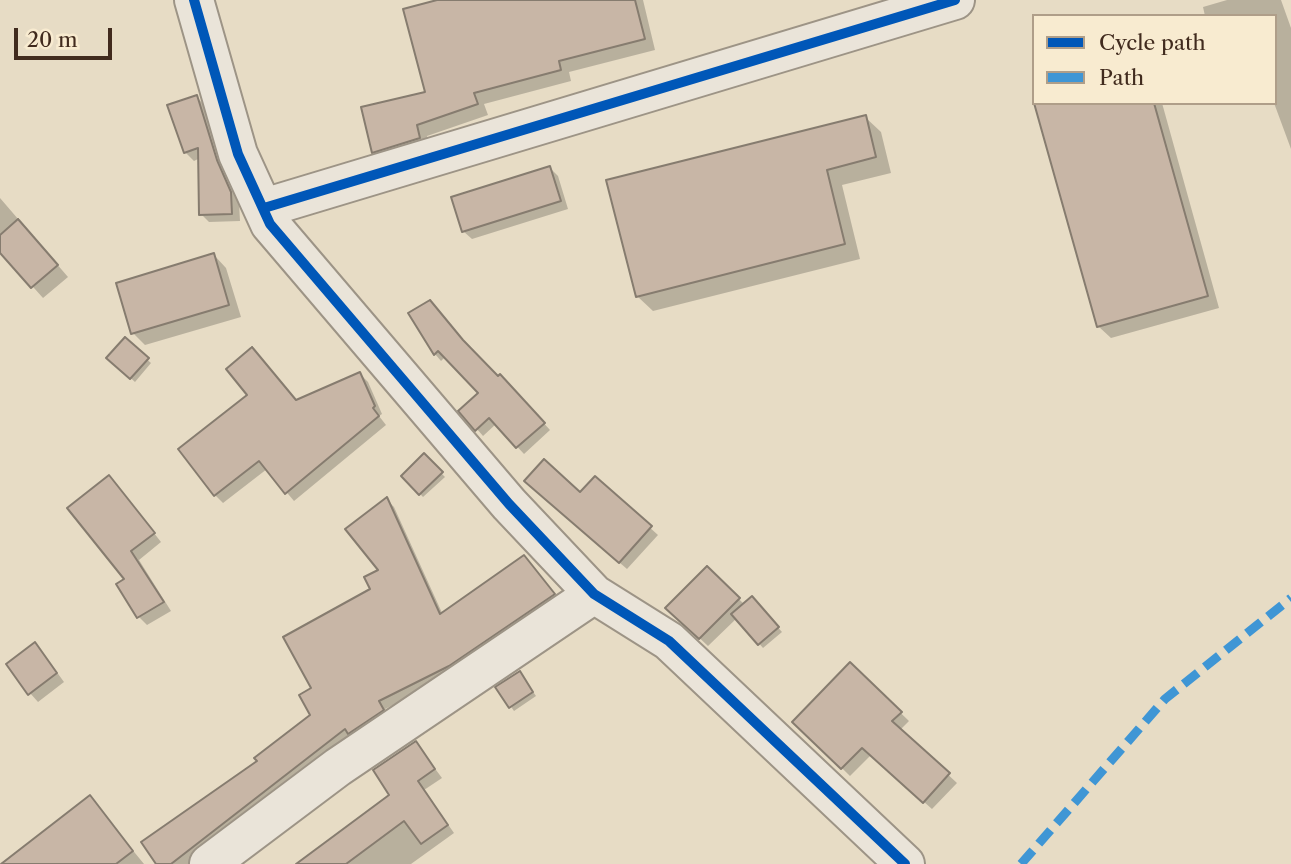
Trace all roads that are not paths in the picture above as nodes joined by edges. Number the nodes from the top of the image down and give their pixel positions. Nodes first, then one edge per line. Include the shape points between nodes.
1 (194, 0) edge
2 (955, 0) edge
3 (264, 208) junction
4 (594, 594) junction
5 (209, 864) edge
6 (905, 864) edge

1 - 3 street via 238,154
2 - 3 street
3 - 4 street via 279,235 509,504
4 - 5 street via 338,767
4 - 6 street via 669,641

